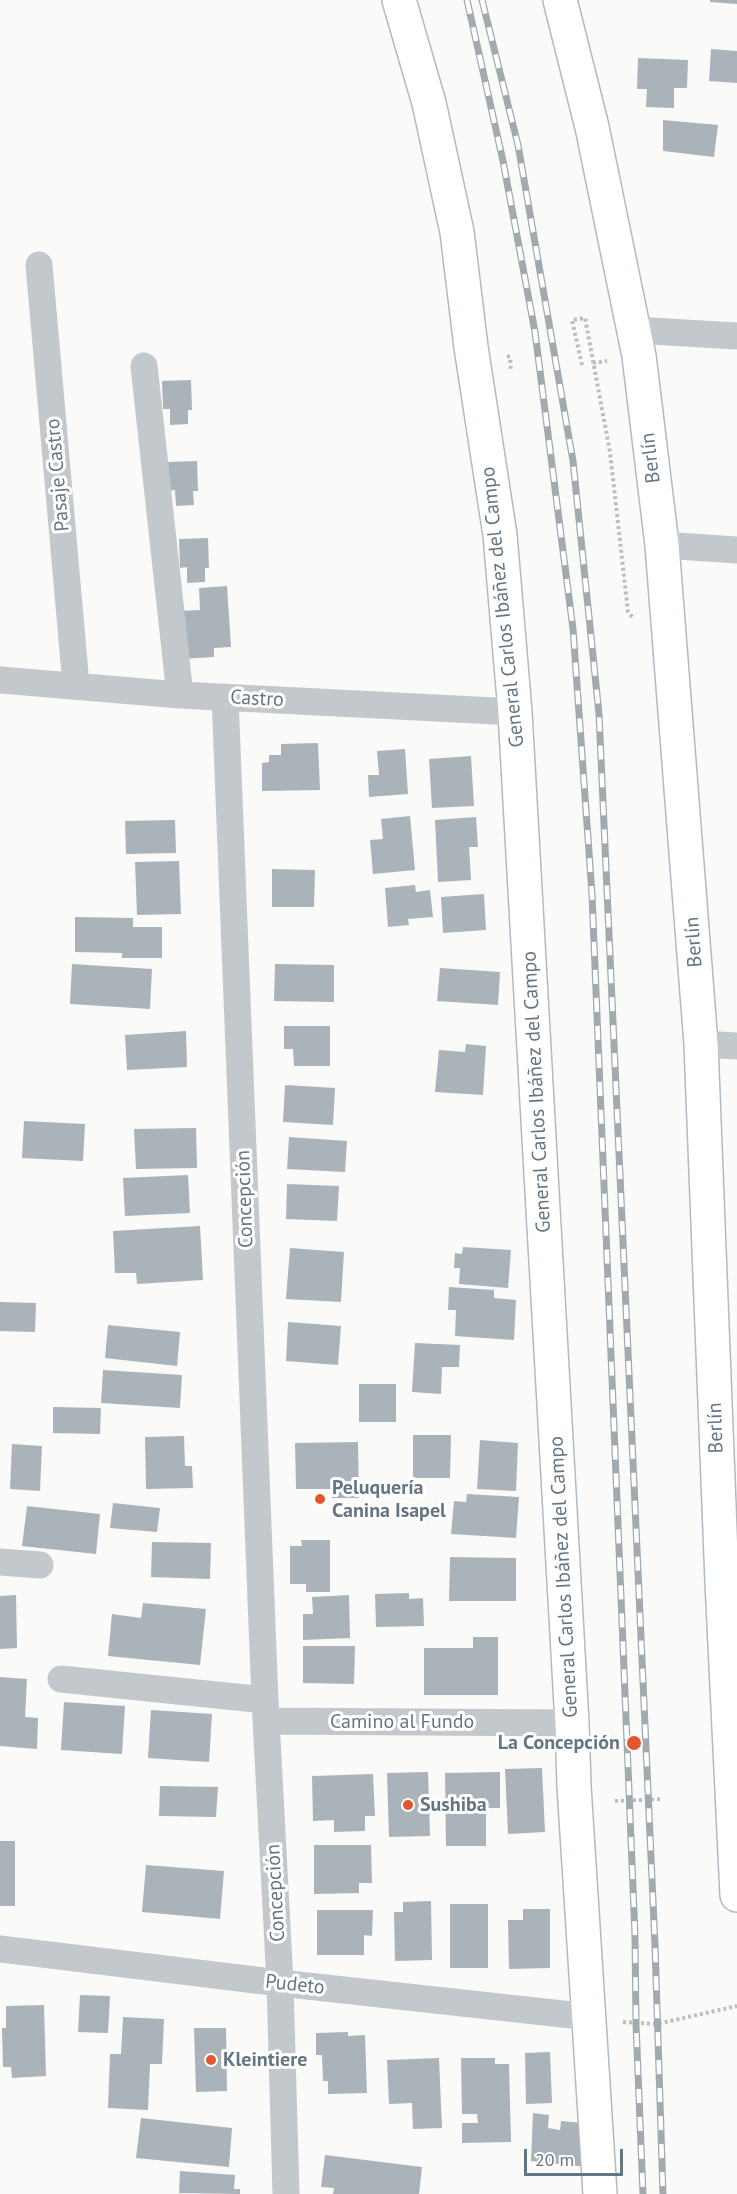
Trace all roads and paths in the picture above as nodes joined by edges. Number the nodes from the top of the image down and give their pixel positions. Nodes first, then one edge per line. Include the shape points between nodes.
1 (399, 0) edge
2 (560, 0) edge
3 (39, 265) dead end
4 (634, 330) junction
5 (737, 336) edge
6 (582, 365) dead end
7 (144, 366) dead end
8 (662, 545) junction
9 (737, 550) edge
10 (636, 621) dead end
11 (0, 680) edge
12 (76, 685) junction
13 (180, 695) junction
14 (225, 697) junction
15 (515, 712) junction
16 (701, 1044) junction
17 (737, 1046) edge
18 (0, 1562) edge
19 (40, 1565) dead end
20 (730, 1582) edge
21 (61, 1679) dead end
22 (266, 1710) junction
23 (573, 1723) junction
24 (663, 1799) dead end
25 (615, 1801) dead end
26 (737, 1895) edge
27 (0, 1949) edge
28 (280, 1983) junction
29 (737, 2006) edge
30 (590, 2017) junction
31 (286, 2194) edge
32 (600, 2194) edge

1 - 15 street, General Carlos Ibáñez del Campo via 429,104 457,232 500,535
2 - 4 street, Berlín via 592,127
3 - 12 street, Pasaje Castro
4 - 5 street
4 - 8 street, Berlín
6 - 10 path via 572,320 585,318 610,452 628,612
7 - 13 street
8 - 9 street
8 - 16 street, Berlín
11 - 12 street, Castro
12 - 13 street, Castro
13 - 14 street, Castro
14 - 15 street, Castro
14 - 22 street, Concepción
15 - 23 street, General Carlos Ibáñez del Campo
16 - 17 street
16 - 20 street, Berlín
18 - 19 street
20 - 26 street, Berlín
21 - 22 street
22 - 23 street, Camino al Fundo
22 - 28 street, Concepción
23 - 30 street, General Carlos Ibáñez del Campo
24 - 25 path
27 - 28 street, Pudeto
28 - 30 street, Pudeto
28 - 31 street, Concepción
29 - 30 path via 657,2024
30 - 32 street, General Carlos Ibáñez del Campo

